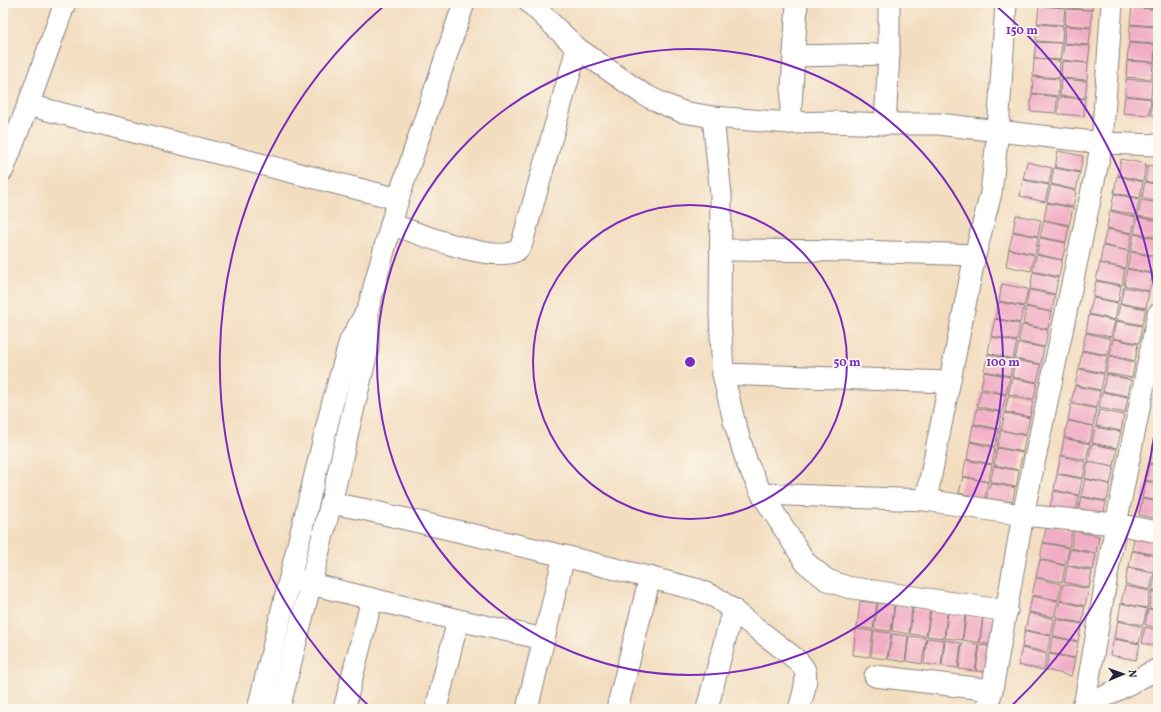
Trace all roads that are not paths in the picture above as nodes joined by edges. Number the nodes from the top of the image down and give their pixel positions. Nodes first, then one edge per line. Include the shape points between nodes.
1 (65, 3) edge
2 (464, 3) edge
3 (530, 3) edge
4 (797, 3) edge
5 (889, 3) edge
6 (1006, 3) edge
7 (1112, 3) edge
8 (577, 48) junction
9 (889, 54) junction
10 (794, 56) junction
11 (28, 105) junction
12 (713, 117) junction
13 (790, 123) junction
14 (884, 124) junction
15 (998, 131) junction
16 (1102, 143) junction
17 (1158, 145) edge
18 (3, 170) edge
19 (398, 199) junction
20 (391, 224) junction
21 (721, 250) junction
22 (975, 255) junction
23 (368, 309) junction
24 (1158, 314) edge
25 (723, 374) junction
26 (949, 382) junction
27 (762, 494) junction
28 (926, 500) junction
29 (332, 503) junction
30 (1023, 515) junction
31 (1116, 524) junction
32 (1158, 532) edge
33 (564, 556) junction
34 (290, 576) junction
35 (650, 577) junction
36 (311, 584) junction
37 (372, 599) junction
38 (733, 609) junction
39 (1007, 612) junction
40 (458, 620) junction
41 (544, 639) junction
42 (274, 645) junction
43 (294, 651) junction
44 (1158, 669) edge
45 (875, 676) dead end
46 (989, 700) edge
47 (1084, 708) edge
48 (258, 709) edge
49 (280, 709) edge
50 (344, 709) edge
51 (436, 709) edge
52 (527, 709) edge
53 (617, 709) edge
54 (706, 709) edge
55 (799, 709) edge

1 - 11 street
2 - 19 street
3 - 8 street
4 - 10 street
5 - 9 street
6 - 15 street
7 - 16 street
8 - 12 street via 643,94 683,112
8 - 20 street via 518,250 503,254 458,248
9 - 10 street
9 - 14 street
10 - 13 street
11 - 18 street
11 - 19 street
12 - 13 street
12 - 21 street via 720,195
13 - 14 street
14 - 15 street via 938,124
15 - 16 street
15 - 22 street via 991,193
16 - 17 street
16 - 30 street
19 - 20 street
20 - 23 street
21 - 22 street
21 - 25 street via 720,315
22 - 26 street
23 - 29 street via 368,348
23 - 34 street via 350,341
24 - 31 street
25 - 26 street
25 - 27 street via 747,463
26 - 28 street
27 - 28 street
27 - 39 street via 806,563 827,580 847,587
28 - 30 street
29 - 33 street
29 - 36 street
30 - 31 street
30 - 39 street
31 - 32 street
31 - 47 street
33 - 35 street
33 - 41 street
34 - 36 street
34 - 42 street
35 - 38 street via 699,590
35 - 53 street
36 - 37 street
36 - 43 street
37 - 40 street
37 - 50 street
38 - 54 street
38 - 55 street via 791,655 805,670 804,692
39 - 46 street
40 - 41 street
40 - 51 street
41 - 52 street
42 - 43 street
42 - 48 street
43 - 49 street
44 - 47 street
45 - 46 street

